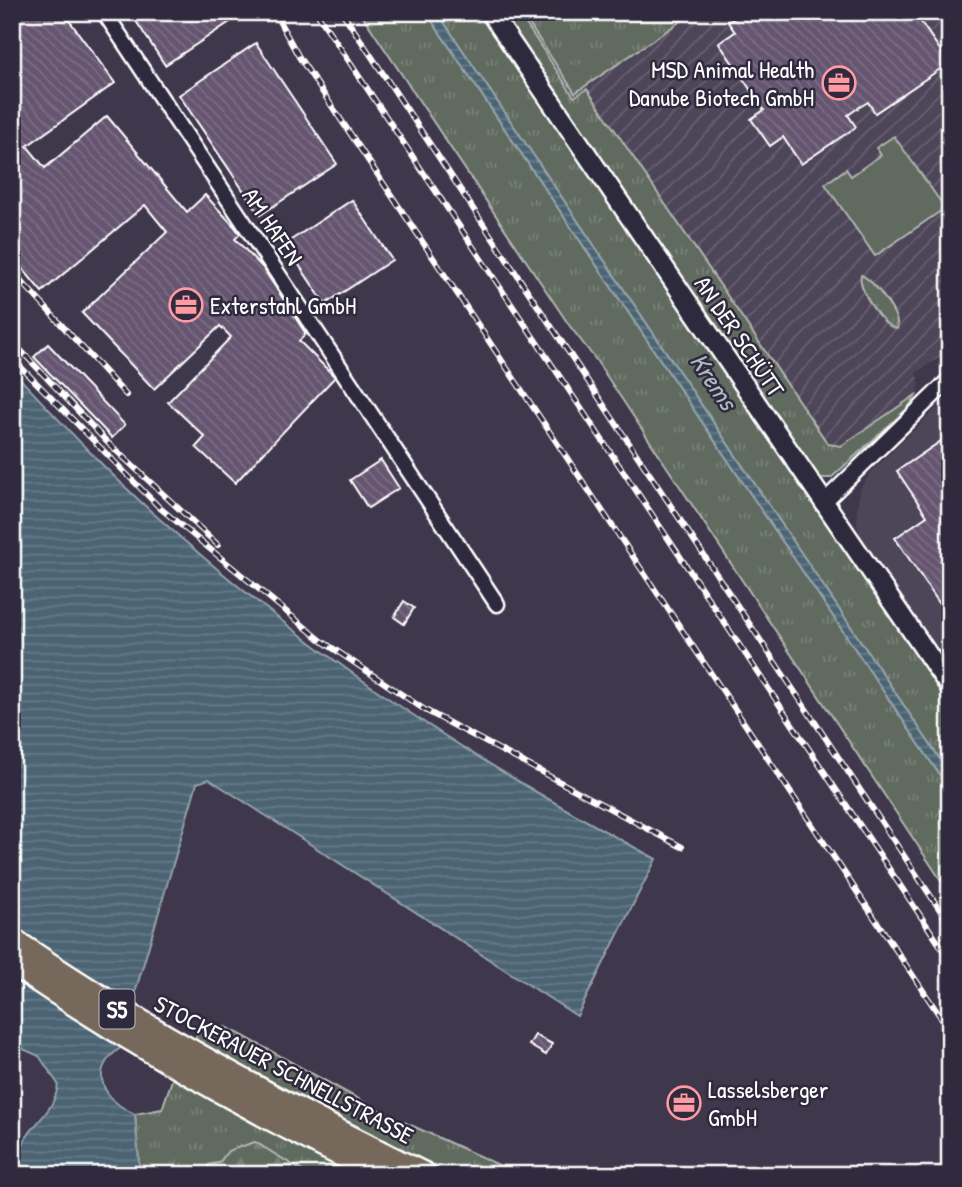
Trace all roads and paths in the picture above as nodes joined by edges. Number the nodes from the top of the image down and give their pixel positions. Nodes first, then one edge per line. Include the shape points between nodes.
1 (104, 12) edge
2 (490, 12) edge
3 (950, 379) edge
4 (824, 502) junction
5 (497, 604) dead end
6 (950, 687) edge
7 (12, 940) edge
8 (12, 962) edge
9 (221, 1081) junction
10 (383, 1175) edge
11 (425, 1175) edge

1 - 5 street, AM HAFEN
2 - 4 street, AN DER SCHÜTT
3 - 4 street
4 - 6 street, AN DER SCHÜTT
7 - 9 highway, STOCKERAUER SCHNELLSTRASSE / S5
8 - 9 highway, STOCKERAUER SCHNELLSTRASSE / S5 via 96,1018
9 - 10 highway, STOCKERAUER SCHNELLSTRASSE / S5
9 - 11 highway, STOCKERAUER SCHNELLSTRASSE / S5

